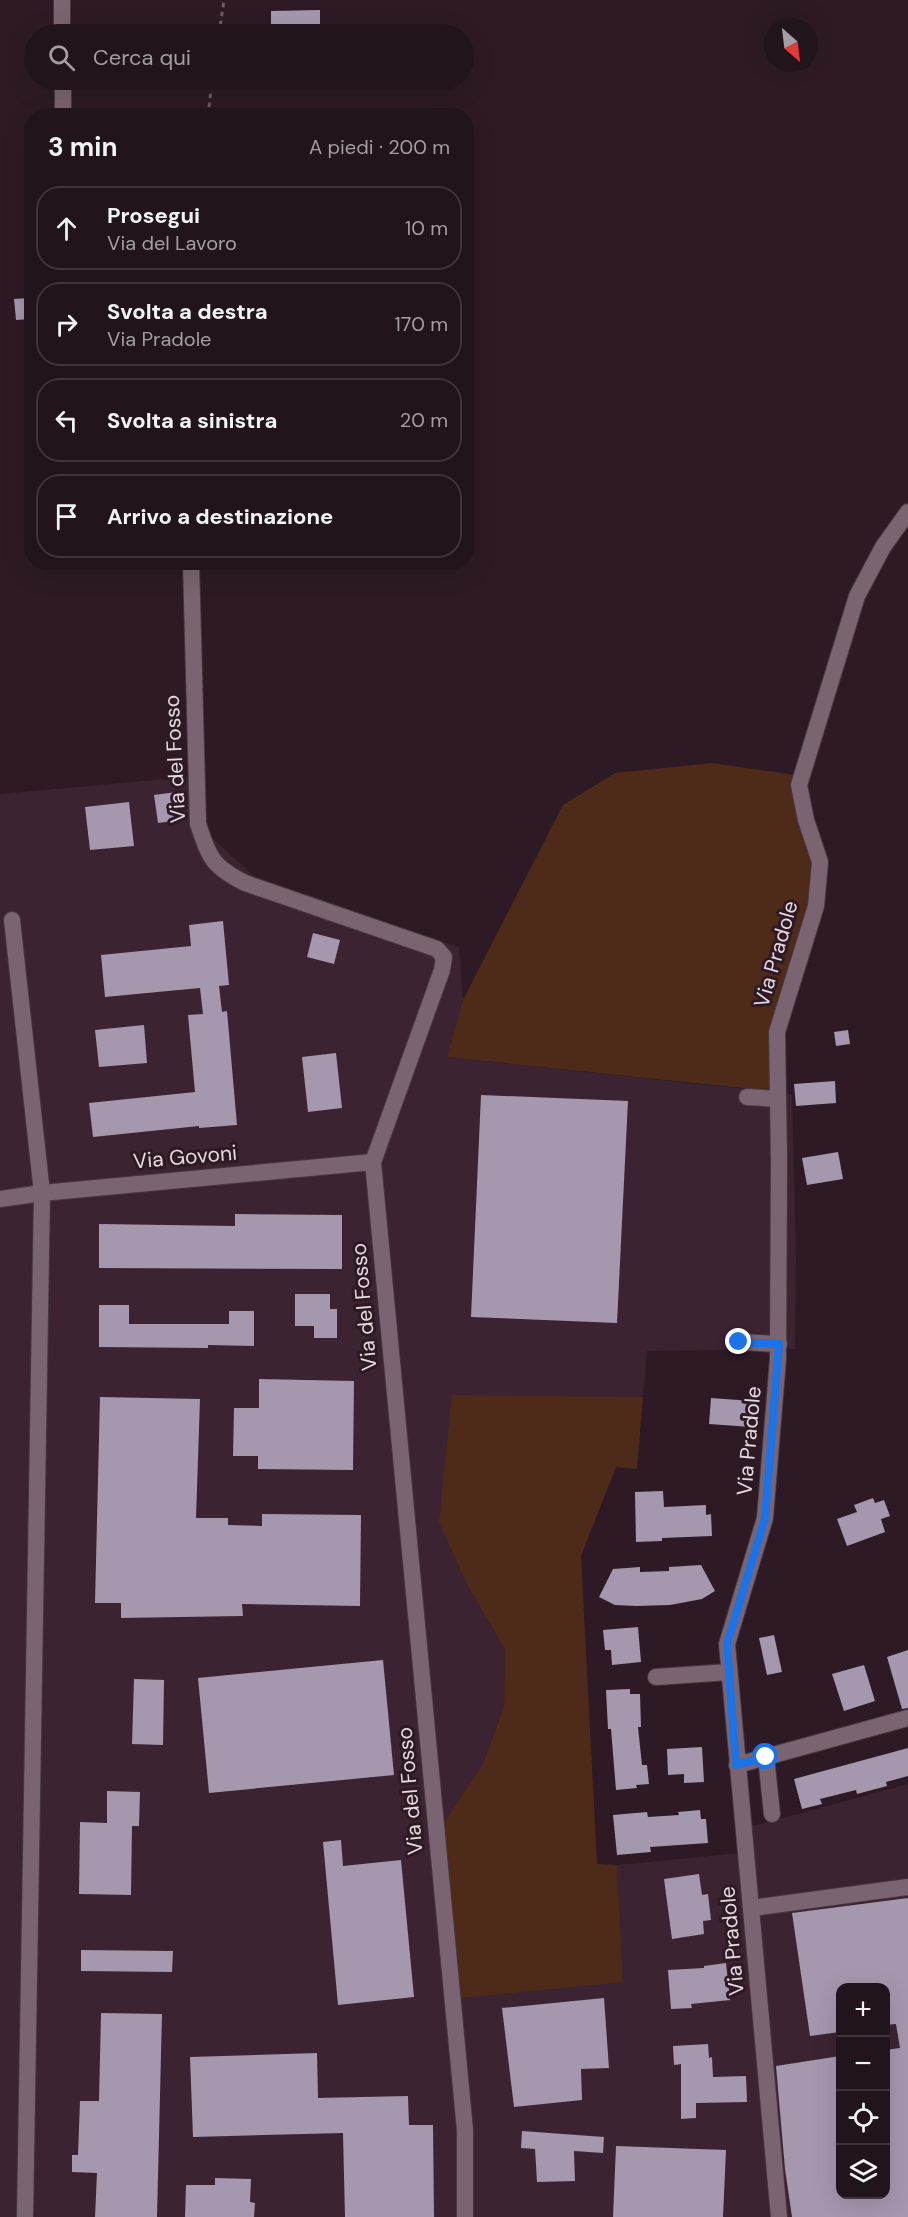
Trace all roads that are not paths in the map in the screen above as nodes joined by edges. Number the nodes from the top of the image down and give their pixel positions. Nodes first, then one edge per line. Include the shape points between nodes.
1 (62, 0) edge
2 (63, 24) edge
3 (63, 90) edge
4 (63, 108) edge
5 (908, 512) edge
6 (191, 570) edge
7 (12, 920) dead end
8 (747, 1097) dead end
9 (778, 1099) junction
10 (373, 1162) junction
11 (42, 1193) junction
12 (0, 1199) edge
13 (739, 1342) dead end
14 (779, 1344) junction
15 (729, 1672) junction
16 (656, 1677) dead end
17 (908, 1718) edge
18 (766, 1757) junction
19 (736, 1765) junction
20 (772, 1814) dead end
21 (908, 1887) edge
22 (752, 1908) junction
23 (25, 2217) edge
24 (465, 2217) edge
25 (779, 2217) edge

1 - 2 street
3 - 4 street
5 - 9 street, Via Pradole via 857,596 799,785 820,862 816,906 777,1032
6 - 10 street, Via del Fosso via 198,824 209,856 226,873 245,883 437,949 444,957
7 - 11 street
8 - 9 street
9 - 14 street, Via Pradole
10 - 11 street, Via Govoni
10 - 24 street, Via del Fosso via 465,2130
11 - 12 street, Via Govoni
11 - 23 street
13 - 14 street
14 - 15 street, Via Pradole via 765,1518 727,1644
15 - 16 street
15 - 19 street, Via Pradole
17 - 18 street
18 - 19 street
18 - 20 street
19 - 22 street, Via Pradole
21 - 22 street
22 - 25 street, Via Pradole

